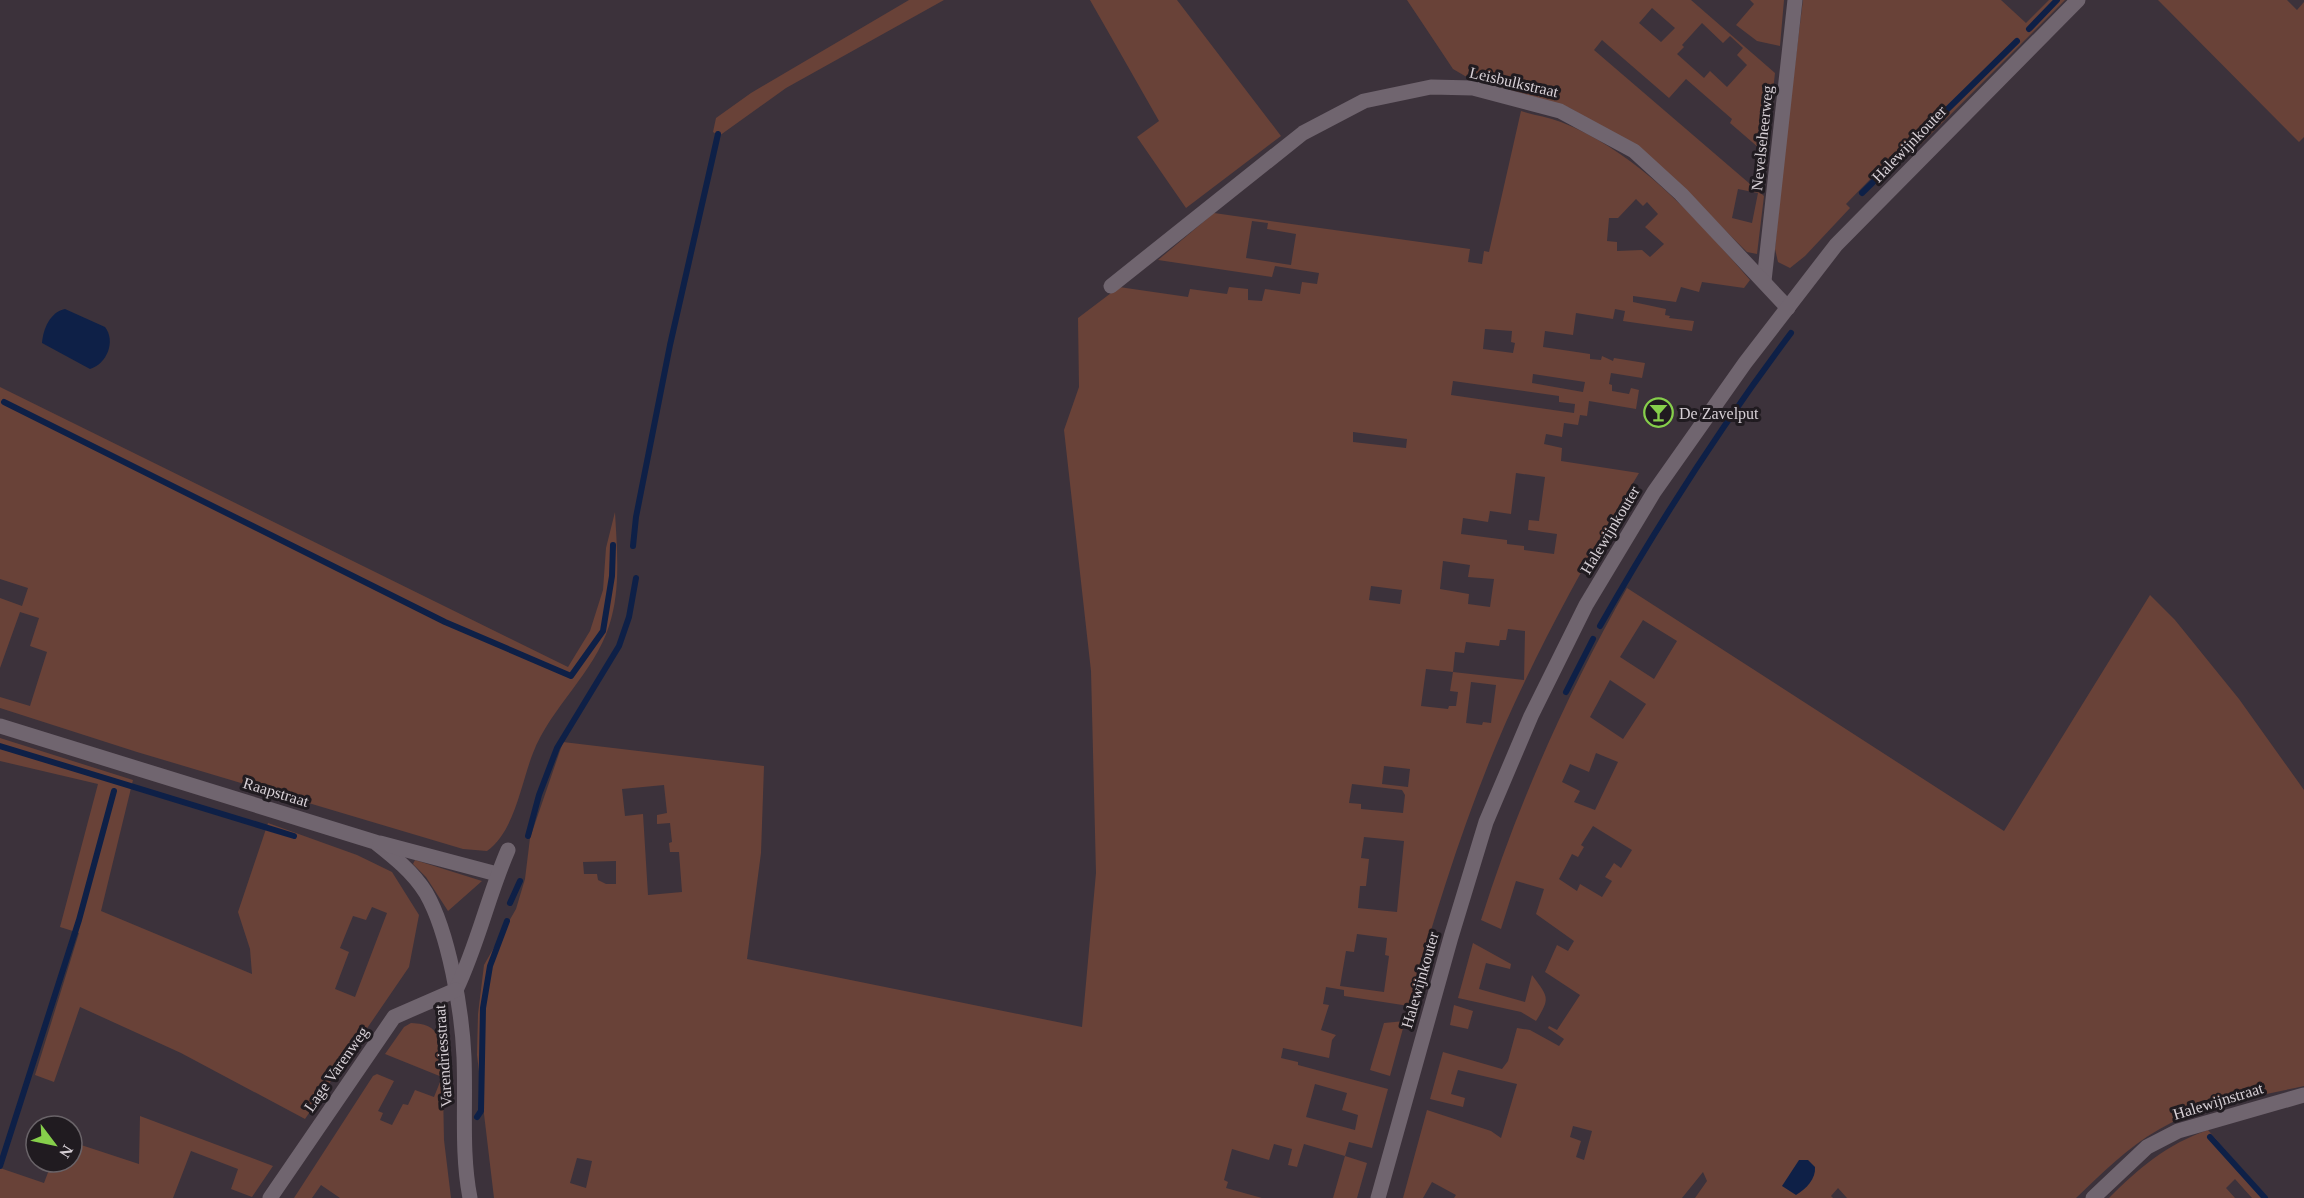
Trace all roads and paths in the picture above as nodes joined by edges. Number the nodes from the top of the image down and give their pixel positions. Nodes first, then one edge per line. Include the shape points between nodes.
1 (1795, 0) edge
2 (2079, 0) edge
3 (1764, 281) junction
4 (1111, 286) dead end
5 (1788, 308) junction
6 (0, 726) edge
7 (375, 842) junction
8 (508, 850) dead end
9 (497, 874) junction
10 (456, 990) junction
11 (2304, 1095) edge
12 (270, 1198) edge
13 (470, 1198) edge
14 (1378, 1198) edge
15 (2093, 1198) edge

1 - 3 street, Nevelseheerweg
2 - 5 street, Halewijnkouter via 1836,244
3 - 4 street, Leisbulkstraat via 1653,166 1599,130 1560,111 1473,88 1431,87 1364,101 1303,133
3 - 5 street, Leisbulkstraat
5 - 14 street, Halewijnkouter via 1654,492 1586,604 1531,716 1486,822
6 - 7 street, Raapstraat
7 - 9 street
7 - 10 street, Raapstraat via 404,865 426,894 439,924
8 - 9 street, Varendriesstraat
9 - 10 street, Varendriesstraat via 473,955
10 - 12 street, Lage Varenweg via 394,1017
10 - 13 street, Varendriesstraat via 464,1056 466,1177
11 - 15 street, Halewijnstraat via 2178,1131 2147,1147

